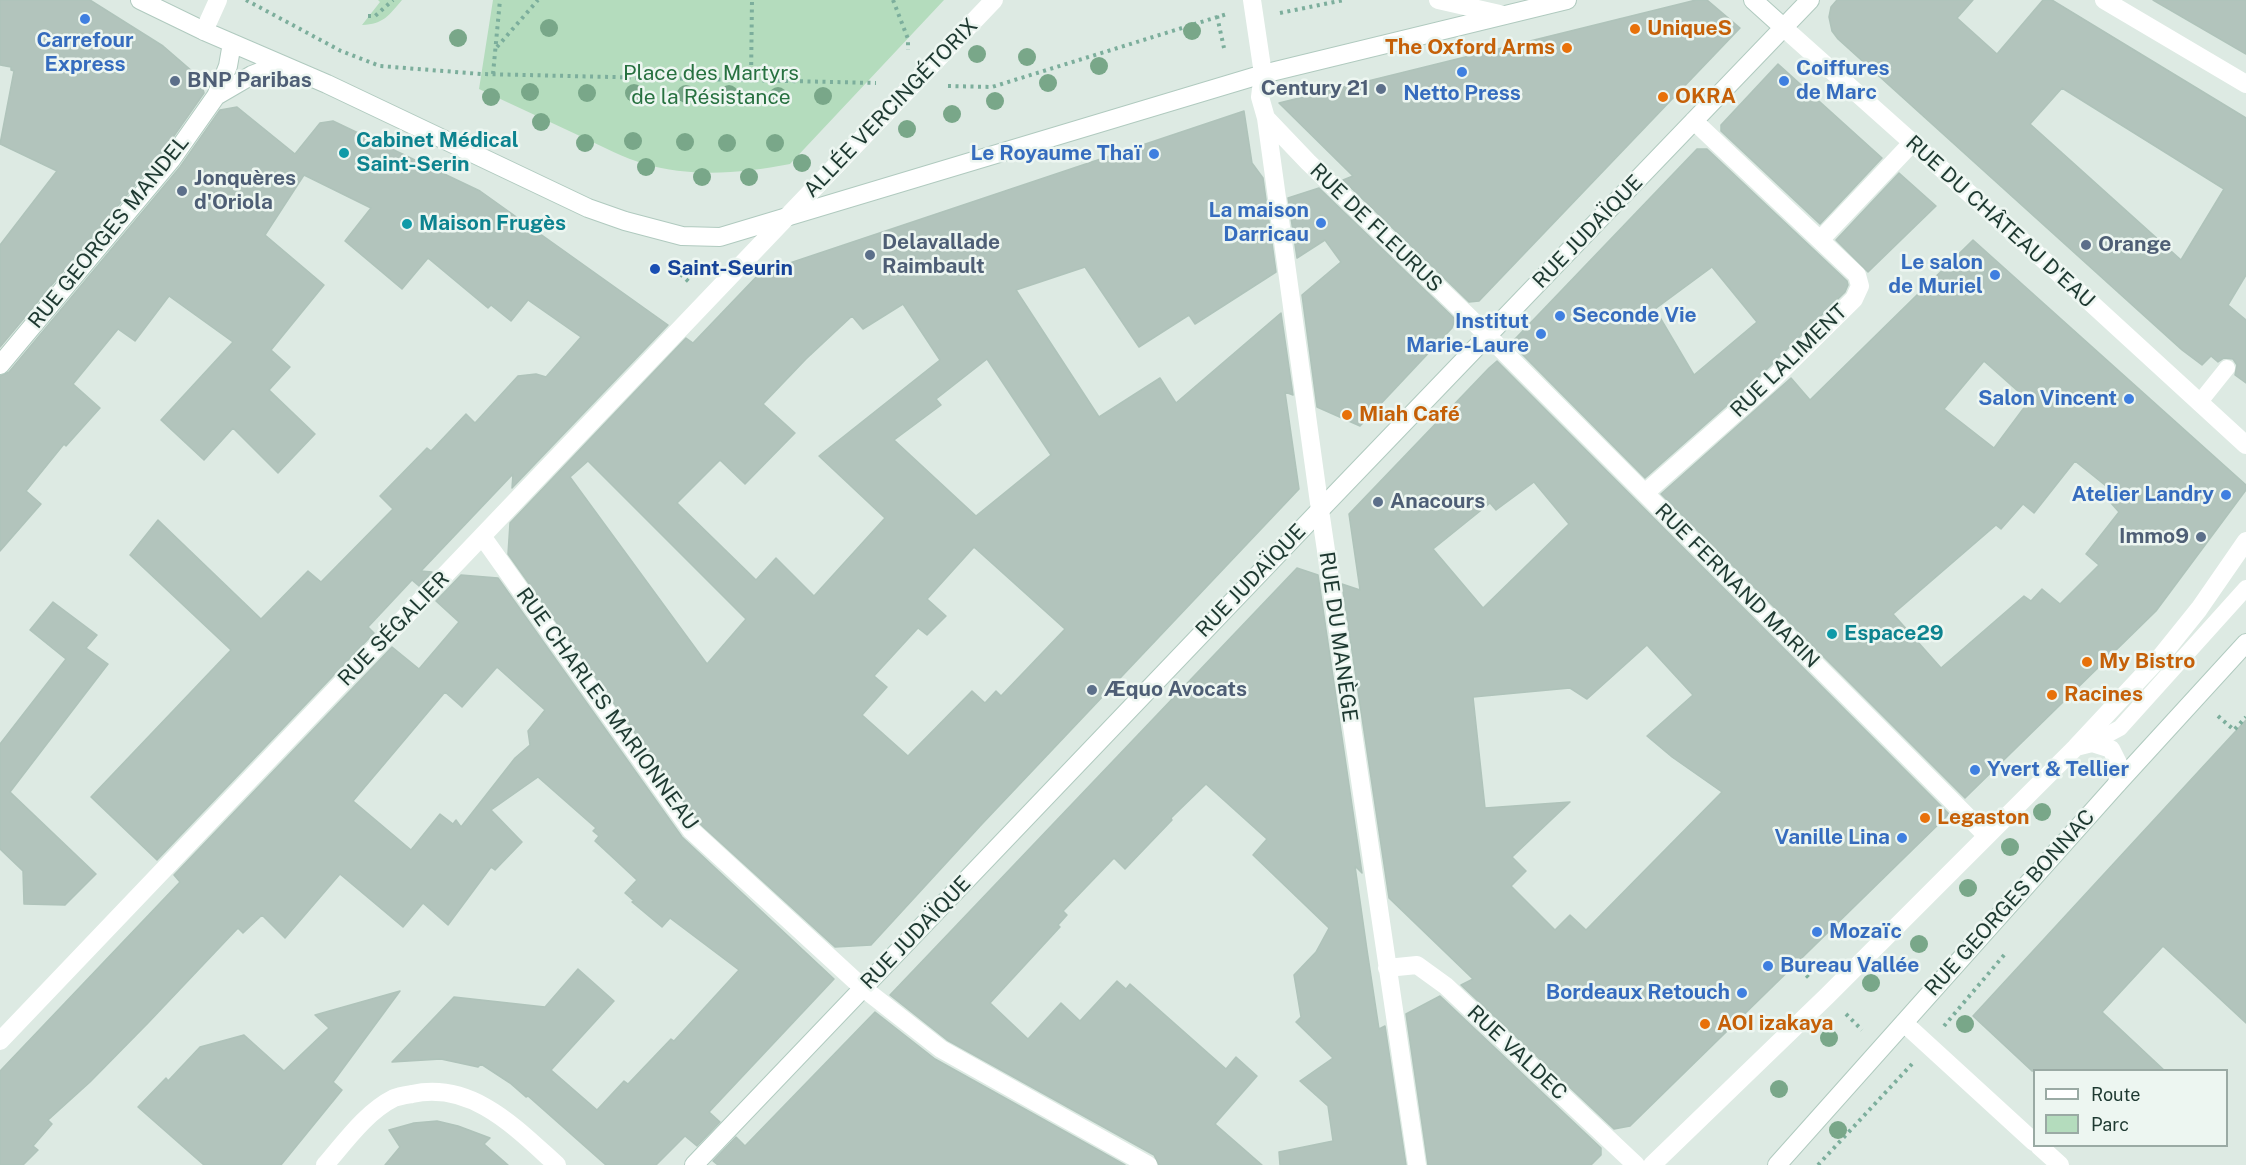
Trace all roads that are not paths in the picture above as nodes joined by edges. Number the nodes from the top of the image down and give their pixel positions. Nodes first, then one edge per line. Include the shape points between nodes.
1 (218, 0) edge
2 (994, 0) edge
3 (1252, 0) edge
4 (1438, 0) edge
5 (1567, 0) edge
6 (1753, 0) edge
7 (1810, 0) edge
8 (2103, 0) edge
9 (143, 2) edge
10 (1504, 15) junction
11 (1784, 28) junction
12 (204, 31) junction
13 (232, 43) junction
14 (280, 64) junction
15 (1263, 74) junction
16 (2246, 84) edge
17 (216, 96) junction
18 (1266, 118) junction
19 (1694, 121) junction
20 (1912, 143) junction
21 (787, 216) junction
22 (1820, 240) junction
23 (1488, 336) junction
24 (0, 365) edge
25 (2227, 368) dead end
26 (2199, 403) junction
27 (2246, 445) edge
28 (1645, 493) junction
29 (1320, 510) junction
30 (482, 536) junction
31 (2246, 541) edge
32 (2246, 588) edge
33 (2246, 643) edge
34 (2084, 745) junction
35 (2117, 784) junction
36 (1986, 835) junction
37 (1387, 968) junction
38 (863, 988) junction
39 (1904, 1023) junction
40 (0, 1041) edge
41 (2033, 1141) edge
42 (2040, 1147) edge
43 (325, 1165) edge
44 (557, 1165) edge
45 (694, 1165) edge
46 (1149, 1165) edge
47 (1417, 1165) edge
48 (1635, 1165) edge
49 (1652, 1165) edge
50 (1777, 1165) edge
51 (2060, 1165) edge

1 - 12 street
2 - 21 street, ALLÉE VERCINGÉTORIX
3 - 15 street, RUE DU MANÈGE
4 - 10 street
5 - 10 street
6 - 11 street, RUE DU CHÂTEAU D'EAU
7 - 11 street, RUE JUDAÏQUE
8 - 16 street
9 - 12 street
10 - 15 street
11 - 19 street, RUE JUDAÏQUE
11 - 20 street, RUE DU CHÂTEAU D'EAU
12 - 13 street
13 - 14 street
13 - 17 street, RUE GEORGES MANDEL
14 - 17 street, RUE GEORGES MANDEL
14 - 21 street via 588,208 625,221 682,237 720,237
15 - 18 street, RUE DU MANÈGE via 1260,97
15 - 21 street
17 - 24 street, RUE GEORGES MANDEL via 171,160
18 - 23 street, RUE DE FLEURUS
18 - 29 street, RUE DU MANÈGE
19 - 22 street, RUE LALIMENT
19 - 23 street, RUE JUDAÏQUE
20 - 22 street
20 - 26 street, RUE DU CHÂTEAU D'EAU
21 - 30 street, RUE SÉGALIER
22 - 28 street, RUE LALIMENT via 1857,275 1860,286 1854,299 1767,385
23 - 28 street, RUE FERNAND MARIN
23 - 29 street, RUE JUDAÏQUE
25 - 26 lane
26 - 27 street, RUE DU CHÂTEAU D'EAU
28 - 36 street, RUE FERNAND MARIN
29 - 37 street, RUE DU MANÈGE
29 - 38 street, RUE JUDAÏQUE
30 - 38 street, RUE CHARLES MARIONNEAU via 691,830
30 - 40 street, RUE SÉGALIER
31 - 34 street via 2199,609
32 - 34 lane via 2120,728
33 - 35 street, RUE GEORGES BONNAC
34 - 35 street via 2110,749 2120,766
34 - 36 street
35 - 39 street, RUE GEORGES BONNAC
36 - 49 street
37 - 47 street, RUE DU MANÈGE
37 - 48 street, RUE VALDEC via 1417,965 1446,986
38 - 45 street, RUE JUDAÏQUE
38 - 46 street, RUE CHARLES MARIONNEAU via 941,1049
39 - 41 street
39 - 50 street, RUE GEORGES BONNAC
42 - 51 street
43 - 44 street via 369,1116 395,1098 450,1092 477,1102 506,1120

